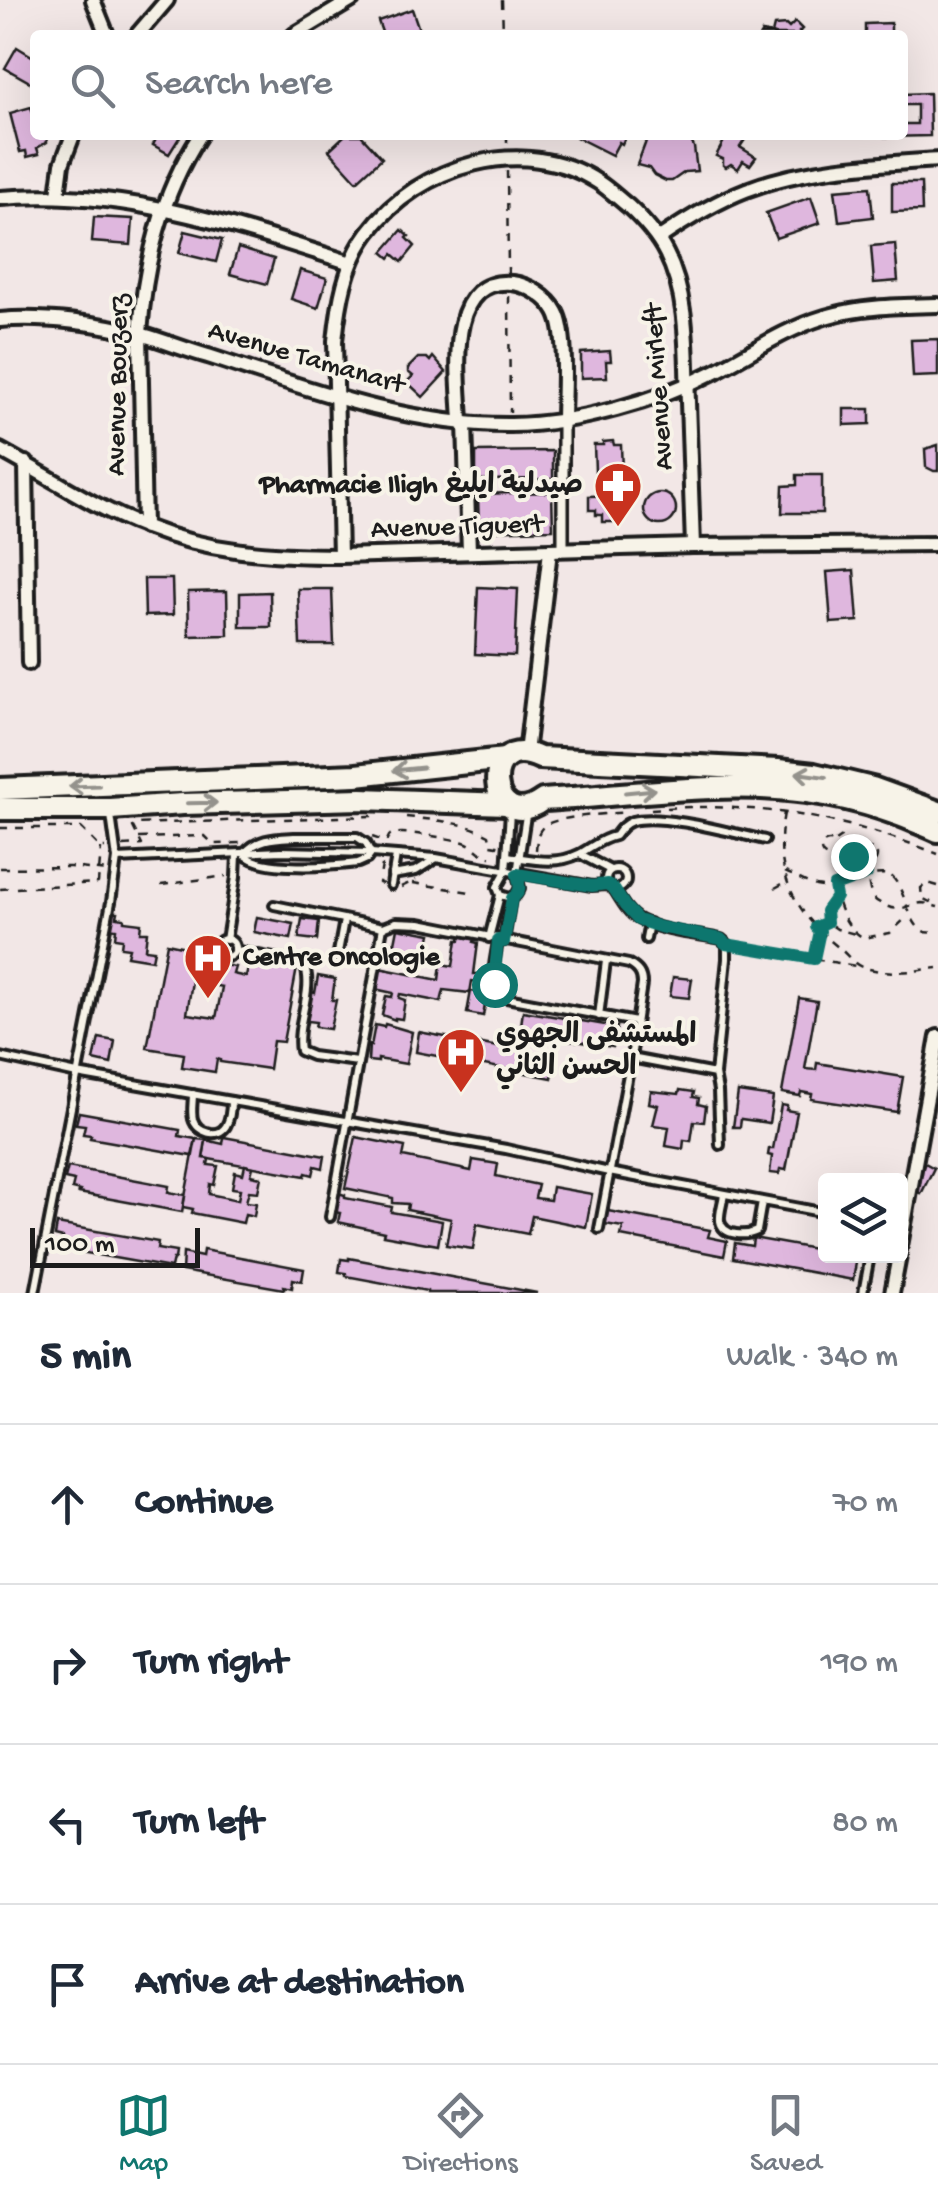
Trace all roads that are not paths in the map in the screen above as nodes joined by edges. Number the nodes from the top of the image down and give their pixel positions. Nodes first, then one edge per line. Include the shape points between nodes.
1 (93, 0) edge
2 (167, 0) edge
3 (343, 2) edge
4 (105, 30) edge
5 (142, 30) edge
6 (301, 30) edge
7 (71, 140) edge
8 (197, 140) edge
9 (938, 160) edge
10 (58, 195) junction
11 (0, 198) edge
12 (163, 209) junction
13 (658, 239) junction
14 (351, 263) junction
15 (938, 306) edge
16 (0, 320) edge
17 (140, 333) junction
18 (688, 385) junction
19 (336, 398) junction
20 (564, 420) junction
21 (463, 423) junction
22 (0, 450) edge
23 (26, 463) junction
24 (144, 526) junction
25 (938, 544) edge
26 (693, 546) junction
27 (556, 550) junction
28 (469, 552) junction
29 (340, 556) junction
30 (29, 663) dead end
31 (524, 757) junction
32 (0, 789) edge
33 (522, 804) junction
34 (110, 808) junction
35 (0, 809) edge
36 (938, 812) edge
37 (938, 831) edge
38 (766, 840) dead end
39 (371, 853) junction
40 (241, 854) junction
41 (579, 854) junction
42 (396, 856) junction
43 (506, 856) junction
44 (436, 858) junction
45 (519, 858) junction
46 (117, 859) junction
47 (610, 870) junction
48 (506, 871) junction
49 (517, 874) junction
50 (392, 876) junction
51 (390, 886) road end
52 (611, 887) junction
53 (500, 895) junction
54 (512, 898) junction
55 (274, 906) dead end
56 (344, 920) junction
57 (649, 923) junction
58 (382, 928) junction
59 (226, 940) junction
60 (497, 940) junction
61 (646, 940) dead end
62 (234, 950) junction
63 (337, 958) dead end
64 (606, 961) junction
65 (599, 1016) junction
66 (636, 1022) junction
67 (938, 1037) edge
68 (0, 1057) edge
69 (631, 1058) junction
70 (358, 1062) junction
71 (77, 1074) junction
72 (715, 1074) junction
73 (193, 1094) junction
74 (231, 1100) junction
75 (347, 1122) junction
76 (720, 1145) dead end
77 (609, 1172) junction
78 (724, 1194) junction
79 (762, 1202) junction
80 (908, 1202) edge
81 (818, 1212) edge
82 (330, 1217) dead end
83 (599, 1229) dead end
84 (869, 1263) edge
85 (898, 1263) edge
86 (35, 1293) edge
87 (863, 1293) edge
88 (892, 1293) edge

1 - 4 street
2 - 5 street
3 - 6 street
7 - 10 street
8 - 12 street, Avenue Bouzerz
9 - 13 street via 773,181 718,202
10 - 11 street
10 - 12 street
12 - 14 street
12 - 17 street, Avenue Bouzerz
13 - 14 street, Avenue Mirleft via 598,182 556,165 507,159 442,173 408,193 384,213
13 - 18 street, Avenue Mirleft via 683,306
14 - 19 street, Avenue Mirleft via 338,309
15 - 18 street, Avenue Tamanart via 826,316
16 - 17 street, Avenue Tamanart
17 - 19 street, Avenue Tamanart
17 - 24 street, Avenue Bouzerz
18 - 20 street, Avenue Tamanart
18 - 26 street, Avenue Mirleft
19 - 21 street, Avenue Tamanart
19 - 29 street, Avenue Mirleft
20 - 21 street, Avenue Tamanart
20 - 21 street via 556,312 533,290 508,283 476,295 462,318
20 - 27 street
21 - 28 street
22 - 23 street, Avenue Tiguert
23 - 24 street, Avenue Tiguert
23 - 30 street
24 - 29 street, Avenue Tiguert via 240,552
25 - 26 street, Avenue Tiguert
26 - 27 street, Avenue Tiguert
27 - 28 street, Avenue Tiguert
27 - 31 street
28 - 29 street, Avenue Tiguert
31 -> 32 highway via 356,775
31 - 33 highway via 550,774 551,783
31 - 33 highway via 496,772 495,780 496,788
36 -> 31 highway via 814,774
34 -> 33 highway via 361,800
33 -> 37 highway via 756,787 855,801
33 - 43 lane
33 - 45 lane
34 - 35 highway
34 - 46 lane
38 - 41 lane via 644,820 628,822
39 - 40 lane
39 - 40 lane via 342,865 276,866
39 - 40 lane via 357,837 322,837 269,839
39 - 42 lane
40 - 46 lane
40 - 59 lane
41 - 45 lane via 554,862
41 - 47 lane
42 - 44 lane
42 - 50 lane
43 - 45 lane
43 - 48 lane
44 - 48 lane
44 - 50 lane
45 - 49 lane
46 - 71 lane
47 - 52 lane
47 - 52 lane via 626,876 624,885
48 - 49 lane
48 - 53 lane
49 - 52 lane
49 - 54 lane via 520,888
50 - 51 lane
52 - 57 lane via 638,920
53 - 54 lane
53 - 60 lane
54 - 60 lane
55 - 56 lane
56 - 58 lane
56 - 63 lane
57 - 61 lane
57 - 72 lane via 726,944
58 - 60 lane via 413,922
58 - 70 lane
59 - 62 lane
59 - 62 lane via 219,954
60 - 64 lane
60 - 65 lane via 494,984 502,997
62 - 70 lane via 304,964 300,1051
64 - 65 lane
64 - 66 lane via 640,973
65 - 66 lane
66 - 69 lane
67 - 80 street
68 - 71 lane
69 - 72 lane
69 - 77 lane
70 - 75 lane
71 - 73 lane
71 - 86 lane
72 - 76 lane
73 - 74 lane
73 - 74 lane via 195,1124 210,1133 226,1128
74 - 75 lane
75 - 77 lane
75 - 82 lane
77 - 78 lane
77 - 83 lane
78 - 79 lane
78 - 79 lane via 722,1228 747,1236 757,1230
79 - 81 lane
84 - 87 lane
85 - 88 street

